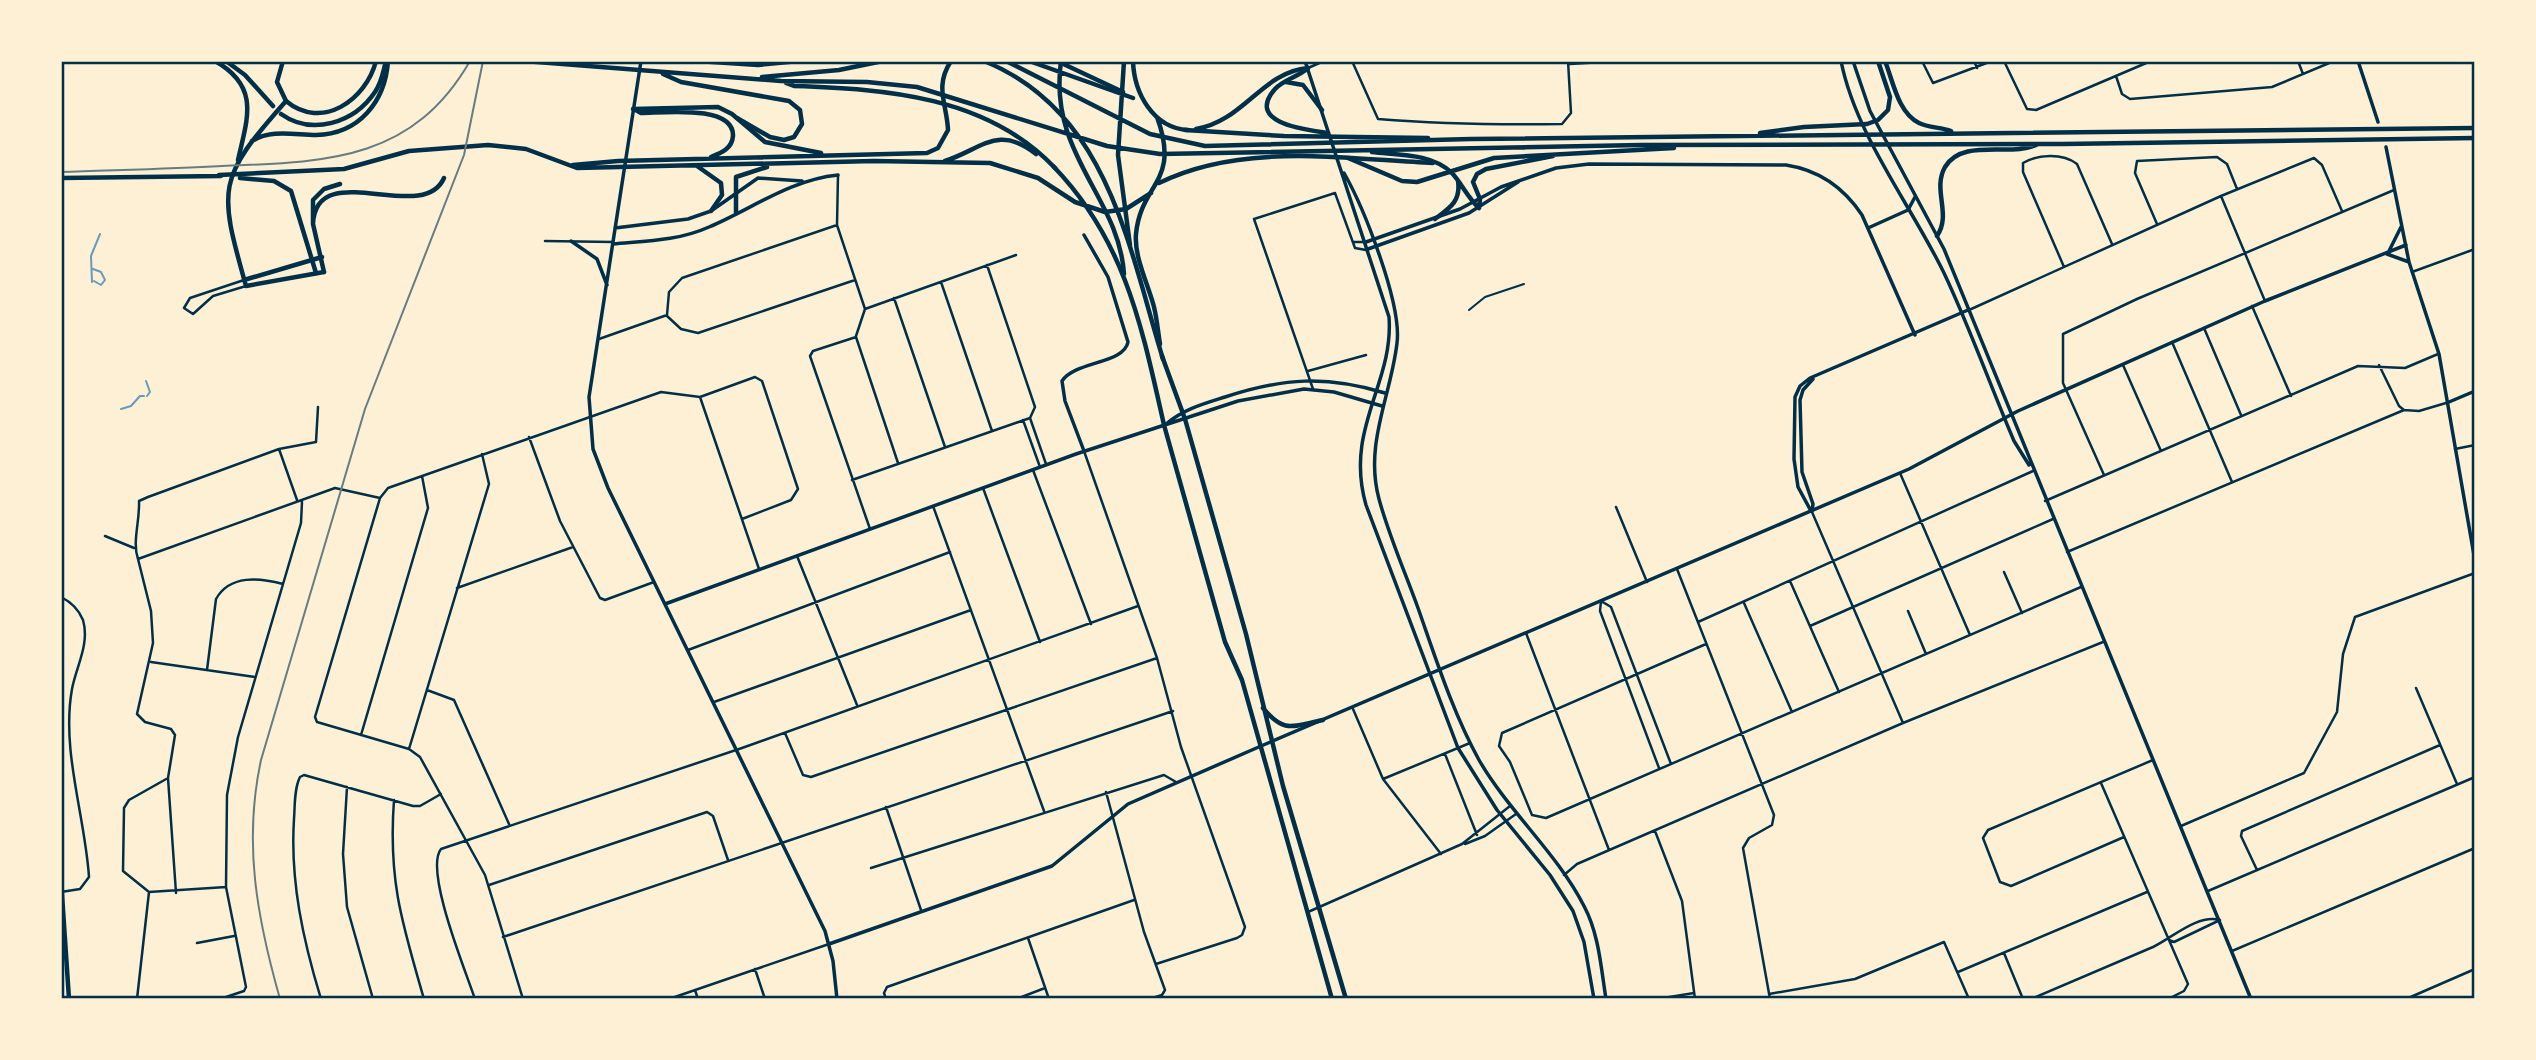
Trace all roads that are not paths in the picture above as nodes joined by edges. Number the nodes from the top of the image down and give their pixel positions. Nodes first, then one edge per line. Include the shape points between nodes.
1 (215, 61) edge
2 (226, 61) edge
3 (283, 61) edge
4 (376, 61) edge
5 (387, 61) edge
6 (524, 61) edge
7 (641, 61) edge
8 (697, 61) edge
9 (800, 61) edge
10 (883, 61) edge
11 (951, 61) edge
12 (984, 61) edge
13 (1006, 61) edge
14 (1029, 61) edge
15 (1059, 61) edge
16 (1124, 61) edge
17 (1133, 61) edge
18 (1305, 61) edge
19 (1324, 61) edge
20 (1352, 61) edge
21 (1619, 61) edge
22 (1841, 61) edge
23 (1853, 61) edge
24 (1878, 61) edge
25 (1885, 61) edge
26 (1922, 61) edge
27 (1974, 61) edge
28 (1992, 61) edge
29 (2004, 61) edge
30 (2151, 61) edge
31 (2298, 61) edge
32 (2334, 61) edge
33 (2358, 61) edge
34 (1569, 62) edge
35 (1308, 68) junction
36 (1977, 68) junction
37 (659, 72) junction
38 (2303, 74) junction
39 (2116, 76) junction
40 (754, 78) junction
41 (781, 81) junction
42 (1285, 82) junction
43 (1133, 98) junction
44 (286, 102) junction
45 (273, 106) dead end
46 (1147, 106) junction
47 (633, 108) junction
48 (1322, 110) junction
49 (281, 114) dead end
50 (1157, 117) junction
51 (737, 118) junction
52 (2378, 122) dead end
53 (2475, 128) edge
54 (1185, 130) junction
55 (1956, 132) junction
56 (1340, 135) junction
57 (1741, 136) junction
58 (2475, 138) edge
59 (1471, 139) junction
60 (248, 144) junction
61 (2039, 144) junction
62 (1696, 146) junction
63 (2386, 147) dead end
64 (242, 150) junction
65 (1357, 150) junction
66 (1564, 154) junction
67 (833, 155) junction
68 (1348, 158) junction
69 (705, 159) junction
70 (927, 162) junction
71 (1435, 163) junction
72 (776, 165) junction
73 (569, 166) junction
74 (696, 166) junction
75 (1055, 168) junction
76 (1343, 171) junction
77 (219, 175) junction
78 (838, 175) joint
79 (61, 178) edge
80 (444, 178) dead end
81 (804, 181) junction
82 (1520, 181) junction
83 (1459, 183) junction
84 (340, 184) dead end
85 (1158, 184) junction
86 (2237, 189) junction
87 (2396, 189) junction
88 (1151, 193) junction
89 (736, 194) junction
90 (2221, 195) junction
91 (1915, 197) junction
92 (1480, 199) junction
93 (1474, 203) junction
94 (1479, 208) junction
95 (1908, 210) junction
96 (711, 211) junction
97 (2342, 211) junction
98 (736, 213) junction
99 (1435, 219) junction
100 (2402, 223) junction
101 (2157, 224) junction
102 (313, 225) junction
103 (837, 225) junction
104 (615, 228) junction
105 (1868, 228) junction
106 (1126, 232) junction
107 (1084, 235) dead end
108 (1937, 236) junction
109 (1351, 240) junction
110 (1372, 240) junction
111 (545, 241) dead end
112 (571, 241) junction
113 (1366, 242) junction
114 (613, 243) junction
115 (2112, 244) junction
116 (2406, 245) junction
117 (1374, 247) junction
118 (1368, 249) junction
119 (2475, 249) edge
120 (2245, 253) junction
121 (2385, 254) junction
122 (1016, 255) dead end
123 (322, 257) junction
124 (313, 260) junction
125 (2409, 262) junction
126 (987, 265) junction
127 (2064, 267) junction
128 (2412, 272) junction
129 (316, 273) junction
130 (1124, 274) junction
131 (855, 281) junction
132 (940, 281) junction
133 (245, 283) junction
134 (1524, 284) dead end
135 (608, 287) junction
136 (894, 298) junction
137 (2265, 300) junction
138 (2252, 306) junction
139 (865, 309) junction
140 (1469, 310) dead end
141 (1968, 310) junction
142 (1961, 314) junction
143 (667, 315) junction
144 (2204, 328) junction
145 (1915, 335) junction
146 (856, 337) junction
147 (599, 339) junction
148 (2172, 342) junction
149 (2439, 354) junction
150 (1366, 355) dead end
151 (1163, 359) junction
152 (2122, 364) junction
153 (2379, 365) junction
154 (1308, 371) junction
155 (1311, 380) junction
156 (1313, 389) junction
157 (2066, 389) junction
158 (1374, 390) junction
159 (2475, 391) edge
160 (1385, 393) junction
161 (2291, 396) junction
162 (700, 397) junction
163 (2449, 402) junction
164 (1370, 403) junction
165 (1382, 406) junction
166 (318, 407) dead end
167 (2404, 410) junction
168 (1182, 411) junction
169 (2012, 413) junction
170 (2241, 415) junction
171 (588, 416) junction
172 (1030, 418) junction
173 (2004, 418) junction
174 (1185, 419) junction
175 (1023, 420) junction
176 (1164, 425) junction
177 (2208, 429) junction
178 (992, 431) junction
179 (529, 437) junction
180 (2475, 445) edge
181 (945, 447) junction
182 (278, 449) junction
183 (2455, 449) junction
184 (1084, 451) junction
185 (2161, 451) junction
186 (482, 454) junction
187 (898, 463) junction
188 (1046, 464) junction
189 (1040, 467) junction
190 (1033, 469) junction
191 (2032, 471) junction
192 (1900, 473) junction
193 (422, 475) junction
194 (2105, 475) junction
195 (852, 480) junction
196 (2232, 482) junction
197 (983, 487) junction
198 (380, 498) junction
199 (300, 501) junction
200 (2045, 501) junction
201 (933, 506) junction
202 (1616, 507) dead end
203 (1812, 512) junction
204 (742, 519) junction
205 (2053, 519) junction
206 (1921, 522) junction
207 (870, 529) junction
208 (105, 536) dead end
209 (134, 548) junction
210 (573, 548) junction
211 (950, 552) junction
212 (2067, 552) junction
213 (797, 556) junction
214 (138, 559) junction
215 (1833, 561) junction
216 (2475, 561) edge
217 (1941, 568) junction
218 (759, 569) junction
219 (1677, 569) junction
220 (2004, 572) dead end
221 (2475, 573) edge
222 (1790, 581) junction
223 (654, 582) junction
224 (1647, 582) junction
225 (283, 584) junction
226 (2081, 587) junction
227 (457, 588) junction
228 (61, 597) edge
229 (1601, 601) junction
230 (1744, 602) junction
231 (815, 603) junction
232 (665, 604) junction
233 (1138, 606) junction
234 (1853, 606) junction
235 (971, 610) junction
236 (1908, 611) dead end
237 (2022, 613) junction
238 (1698, 622) junction
239 (1091, 624) junction
240 (1810, 626) junction
241 (1526, 633) junction
242 (1970, 635) junction
243 (2104, 641) junction
244 (1040, 642) junction
245 (1706, 645) junction
246 (688, 650) junction
247 (1926, 654) junction
248 (836, 657) junction
249 (990, 659) junction
250 (1157, 659) junction
251 (151, 662) junction
252 (207, 670) junction
253 (1441, 670) junction
254 (1637, 674) junction
255 (1882, 674) junction
256 (1431, 675) junction
257 (255, 677) junction
258 (1626, 680) junction
259 (2416, 688) dead end
260 (427, 690) junction
261 (1839, 692) junction
262 (713, 702) junction
263 (1261, 705) junction
264 (857, 706) junction
265 (1009, 709) junction
266 (1353, 709) junction
267 (1556, 709) junction
268 (1173, 710) junction
269 (1792, 712) junction
270 (1323, 720) junction
271 (1903, 723) junction
272 (785, 732) junction
273 (1741, 734) junction
274 (361, 735) junction
275 (1272, 743) junction
276 (1470, 743) junction
277 (2440, 745) junction
278 (1261, 746) junction
279 (1458, 748) junction
280 (409, 749) junction
281 (736, 750) junction
282 (1445, 754) junction
283 (1026, 759) junction
284 (2153, 760) junction
285 (1671, 764) junction
286 (1660, 769) junction
287 (1191, 775) junction
288 (168, 778) junction
289 (2475, 778) edge
290 (1383, 779) junction
291 (1176, 782) junction
292 (2101, 782) junction
293 (1762, 785) junction
294 (2458, 785) junction
295 (346, 787) junction
296 (1106, 792) junction
297 (441, 794) junction
298 (394, 800) junction
299 (1589, 800) junction
300 (1510, 806) junction
301 (886, 807) junction
302 (1044, 811) junction
303 (1516, 814) junction
304 (1501, 815) junction
305 (1112, 816) junction
306 (1506, 821) junction
307 (509, 824) junction
308 (2181, 826) junction
309 (1656, 831) junction
310 (1477, 835) junction
311 (2124, 837) junction
312 (467, 840) junction
313 (782, 842) junction
314 (1462, 844) junction
315 (2475, 848) edge
316 (1609, 850) junction
317 (1441, 854) junction
318 (904, 858) junction
319 (728, 860) junction
320 (871, 868) dead end
321 (2257, 870) junction
322 (1564, 875) junction
323 (61, 880) edge
324 (488, 885) junction
325 (226, 887) junction
326 (2208, 891) junction
327 (62, 892) edge
328 (149, 892) junction
329 (2147, 892) junction
330 (176, 893) junction
331 (1134, 900) junction
332 (1319, 905) junction
333 (921, 910) junction
334 (1308, 912) junction
335 (2220, 920) junction
336 (234, 936) junction
337 (503, 937) junction
338 (1028, 938) junction
339 (1596, 940) junction
340 (2168, 940) junction
341 (1584, 942) junction
342 (197, 943) dead end
343 (829, 944) junction
344 (2232, 950) junction
345 (2004, 953) junction
346 (1156, 964) junction
347 (755, 969) junction
348 (2475, 969) edge
349 (1958, 972) junction
350 (1045, 988) junction
351 (695, 990) junction
352 (1694, 993) junction
353 (1769, 994) junction
354 (521, 998) edge
355 (69, 999) edge
356 (137, 999) edge
357 (220, 999) edge
358 (321, 999) edge
359 (373, 999) edge
360 (424, 999) edge
361 (475, 999) edge
362 (669, 999) edge
363 (698, 999) edge
364 (765, 999) edge
365 (837, 999) edge
366 (886, 999) edge
367 (1016, 999) edge
368 (1049, 999) edge
369 (1149, 999) edge
370 (1332, 999) edge
371 (1346, 999) edge
372 (1594, 999) edge
373 (1606, 999) edge
374 (1657, 999) edge
375 (1695, 999) edge
376 (1770, 999) edge
377 (1969, 999) edge
378 (2023, 999) edge
379 (2031, 999) edge
380 (2168, 999) edge
381 (2251, 999) edge
382 (2406, 999) edge

1 - 64 main road via 232,73 246,96 249,121
2 - 45 main road
3 - 44 main road via 277,82
4 - 44 main road via 366,85 342,107 308,113
5 - 49 main road via 376,91 349,116 310,125
5 - 60 main road via 382,91 373,107 349,127 317,135 270,134
6 - 37 main road
7 - 47 main road
8 - 9 main road via 758,65
10 - 40 main road
11 - 67 main road via 940,92 945,138 933,151
12 - 106 main road via 1029,85 1068,119 1096,160
13 - 59 main road via 1150,134 1205,146
14 - 43 main road
15 - 43 main road
15 - 130 main road via 1065,130 1123,256
16 - 106 main road via 1118,167
17 - 46 main road
18 - 35 main road
19 - 35 street
20 - 34 street via 1378,118 1482,125 1562,124 1571,113
21 - 34 street
22 - 95 main road via 1858,111
23 - 91 main road via 1870,111
24 - 57 main road via 1890,97 1888,110 1878,120
25 - 55 main road via 1903,108 1912,118
26 - 36 street via 1933,83
27 - 36 street
28 - 36 street
29 - 39 street via 2027,109 2036,110
30 - 39 street
31 - 38 street
32 - 38 street
33 - 52 main road
35 - 42 main road
35 - 48 main road
35 - 54 main road via 1272,81 1226,120
37 - 40 main road
37 - 51 main road via 681,82 789,101 800,110 802,124 794,137 776,139
38 - 39 street via 2272,87 2130,99 2122,94
40 - 41 main road
41 - 65 main road via 917,87 1107,146 1152,154
41 - 75 main road via 794,86 888,90 926,98 1005,130
42 - 48 main road via 1303,86
42 - 56 main road via 1270,96 1269,110 1278,123
43 - 46 main road
44 - 60 main road
46 - 50 main road
47 - 51 main road via 708,106
47 - 69 main road via 641,113 707,113 723,119 732,128 731,144
47 - 104 main road
48 - 76 main road
50 - 54 main road
50 - 85 main road via 1165,145
51 - 67 main road via 772,144
53 - 55 main road
54 - 56 main road
55 - 57 main road
56 - 59 main road
57 - 59 main road
58 - 61 main road
60 - 64 main road
61 - 62 main road
61 - 108 main road via 2029,149 1969,152 1948,162 1941,180 1945,215
62 - 65 main road
62 - 66 main road
63 - 87 main road
64 - 133 main road via 228,195 231,236
65 - 71 main road
66 - 68 main road via 1478,161 1418,182 1402,181
66 - 92 main road via 1481,172 1473,182
67 - 69 main road
68 - 71 main road
68 - 85 main road via 1237,160 1188,170
69 - 73 main road
70 - 72 main road
70 - 75 main road via 945,161 983,142 1001,139 1029,148
70 - 88 main road via 976,162 1014,169 1105,212 1126,209
71 - 83 main road
72 - 74 main road
72 - 89 main road via 739,175
73 - 74 main road
73 - 77 main road via 526,149 476,145 409,151 344,169
74 - 96 main road via 721,183 722,195
75 - 130 main road via 1103,231
76 - 110 main road
76 - 113 main road
77 - 79 main road
77 - 124 main road via 286,186 297,201
78 - 81 main road
78 - 103 street
80 - 102 main road via 437,189 418,196 357,192 330,196 319,204
81 - 89 main road via 758,178
81 - 98 main road
82 - 92 main road
82 - 94 main road
82 - 105 main road via 1556,168 1589,164 1786,164 1835,185 1854,202
83 - 93 main road
83 - 99 main road via 1456,202
84 - 102 main road via 324,189 313,200
85 - 88 main road
86 - 90 street
86 - 97 street via 2314,158 2322,165
86 - 101 street via 2227,164 2217,157 2137,161 2135,173
87 - 97 street
87 - 100 main road
88 - 151 main road via 1136,241
89 - 96 main road
89 - 98 main road
90 - 101 street
90 - 120 street
91 - 95 main road
91 - 108 main road
92 - 93 main road
92 - 94 main road
93 - 94 main road
93 - 99 main road
94 - 117 main road
95 - 105 main road
95 - 142 main road
96 - 104 main road via 688,219
97 - 120 street
98 - 114 main road via 687,235
99 - 110 main road
100 - 116 main road
100 - 121 main road
101 - 115 street
102 - 123 main road
103 - 131 street
103 - 143 street via 682,278 669,292
104 - 114 main road
105 - 145 main road
106 - 151 main road
107 - 184 main road via 1108,277 1128,342 1121,354 1076,370 1062,381
108 - 141 main road
109 - 113 street
109 - 118 street via 1355,248
109 - 154 street via 1335,193 1254,219
110 - 113 main road
110 - 117 main road
111 - 112 street
112 - 114 street
112 - 135 main road via 597,259
113 - 118 main road
114 - 135 main road
115 - 127 street
115 - 127 street via 2077,164 2068,157 2032,158 2023,163 2023,172
116 - 121 main road
116 - 125 main road
117 - 118 main road
117 - 160 main road via 1398,330
118 - 158 main road via 1390,327 1385,361
119 - 128 street
120 - 137 street
120 - 157 street via 2063,334
121 - 125 main road
121 - 137 main road
122 - 126 street
123 - 124 main road
123 - 129 main road via 324,272
124 - 129 main road
124 - 133 main road
125 - 128 main road
126 - 132 street
126 - 172 street via 1035,407
127 - 141 street
128 - 149 main road
129 - 133 main road
130 - 176 main road
131 - 139 street
131 - 143 street via 698,333 681,329
132 - 136 street
132 - 178 street
133 - 133 street via 190,298 184,308 193,314 213,296
134 - 140 street via 1485,297
135 - 147 main road
136 - 139 street
136 - 181 street
137 - 138 main road
138 - 144 main road
138 - 161 street
139 - 146 street
141 - 142 main road
141 - 169 main road
142 - 145 main road
142 - 173 main road
143 - 147 street
144 - 148 main road
144 - 170 street
145 - 203 main road via 1817,375 1803,390 1802,472
146 - 187 street
146 - 195 street via 810,353
147 - 171 main road
148 - 152 main road
148 - 177 street
149 - 153 street via 2405,368
149 - 163 main road
150 - 154 street
151 - 168 main road
152 - 157 main road
152 - 185 street
153 - 161 street via 2358,366
153 - 167 street
154 - 155 street
155 - 156 street
155 - 158 main road
155 - 168 main road via 1268,384
156 - 164 main road
156 - 174 main road via 1255,396
157 - 169 main road
157 - 194 street
158 - 160 main road
158 - 164 main road
159 - 163 main road
160 - 165 main road
161 - 170 street
162 - 171 street via 661,392
162 - 204 street
162 - 204 street via 755,377 762,382 798,489 791,500
163 - 167 street via 2419,411
163 - 183 main road
164 - 165 main road
164 - 256 main road via 1359,459 1363,495
165 - 253 main road via 1374,453 1375,484
166 - 182 street via 316,442
167 - 196 street
168 - 174 main road
168 - 176 main road
169 - 173 main road
169 - 191 main road
170 - 177 street
171 - 179 street
171 - 223 main road via 600,469
172 - 175 street
172 - 188 street
173 - 191 main road
173 - 192 main road
174 - 176 main road
174 - 263 main road via 1246,634
175 - 178 street
175 - 189 street
176 - 184 main road
176 - 278 main road via 1225,642 1242,680
177 - 185 street
177 - 196 street
178 - 181 street
179 - 186 street
179 - 210 street
180 - 183 street
181 - 187 street
182 - 199 street
182 - 209 street via 139,501
183 - 216 main road
184 - 188 main road
184 - 233 street
185 - 194 street
186 - 193 street
186 - 227 street via 489,484
187 - 195 street
188 - 189 main road
189 - 190 main road
190 - 197 main road
190 - 239 street
191 - 200 main road
191 - 206 street
192 - 203 main road
192 - 206 street
193 - 198 street via 388,488
193 - 274 street via 428,508
194 - 200 street
195 - 207 street
196 - 212 street
197 - 201 main road
197 - 244 street
198 - 199 street via 341,488
198 - 274 street via 315,717 317,722
199 - 214 street
199 - 225 street via 301,523
200 - 205 main road
201 - 207 main road
201 - 211 street
202 - 224 street
203 - 215 street
203 - 219 main road
204 - 218 street
205 - 212 main road
205 - 217 street
206 - 215 street
206 - 217 street
207 - 213 main road
208 - 209 street
209 - 214 street
210 - 223 street via 596,593 605,600
210 - 227 street
211 - 231 street
211 - 235 street
212 - 226 main road
213 - 218 main road
213 - 231 street
214 - 251 street via 151,611
215 - 222 street
215 - 234 street
217 - 234 street
217 - 242 street
218 - 232 main road
219 - 224 main road
219 - 238 street
220 - 237 street
221 - 308 street via 2356,617 2343,654 2337,712 2304,774
222 - 230 street
222 - 240 street
223 - 232 main road
224 - 229 main road
225 - 252 street via 257,577 220,592
225 - 257 street
226 - 237 street
226 - 243 main road
227 - 260 street
228 - 327 street via 83,621 83,653 71,691 72,748 89,877 80,889
229 - 241 main road
229 - 254 street via 1611,607
229 - 258 street via 1600,611
230 - 238 street
230 - 269 street
231 - 246 street
231 - 248 street
232 - 246 main road
233 - 239 street
233 - 250 street
234 - 240 street
234 - 255 street
235 - 248 street
235 - 249 street
236 - 247 street
237 - 242 street
238 - 245 street
239 - 244 street
240 - 261 street
241 - 253 main road
241 - 267 street
242 - 247 street
243 - 271 street
243 - 284 main road
244 - 249 street
245 - 254 street
245 - 273 street
246 - 262 main road
247 - 255 street
248 - 262 street
248 - 264 street
249 - 264 street
249 - 265 street
250 - 265 street
250 - 268 street
251 - 252 street
251 - 288 street via 137,714 145,722 174,731
252 - 257 street
253 - 256 main road
253 - 276 main road
254 - 258 street
254 - 285 street
255 - 261 street
255 - 271 street
256 - 266 main road
256 - 279 main road
257 - 325 street via 228,795
258 - 267 street
258 - 286 street
259 - 277 street
260 - 280 street
260 - 307 street via 449,697 458,706
261 - 269 street
262 - 281 main road
263 - 270 main road via 1285,727
263 - 275 main road
264 - 272 street
265 - 272 street via 811,777 803,775
265 - 283 street
266 - 270 main road
266 - 290 street
267 - 299 street
267 - 299 street via 1502,733 1499,746 1532,816 1546,818
268 - 283 street
268 - 287 street
269 - 273 street
270 - 275 main road
271 - 293 street
272 - 281 street
273 - 285 street
273 - 293 street
274 - 280 street
275 - 278 main road
275 - 332 main road
276 - 279 street
276 - 300 main road
277 - 294 street
277 - 321 street via 2242,831
278 - 287 main road
278 - 334 main road
279 - 282 street
279 - 304 main road
280 - 297 street via 421,757
281 - 307 street
281 - 313 main road
282 - 290 street
282 - 310 street
283 - 301 street
283 - 302 street
284 - 292 street
284 - 308 main road
285 - 286 street
286 - 299 street
287 - 291 main road
287 - 346 street via 1245,932 1219,946
288 - 328 street via 129,800 124,808 123,871
288 - 330 street
289 - 294 street
290 - 317 street
291 - 296 street via 1164,775
291 - 305 main road via 1142,796
292 - 311 street
292 - 311 street via 1984,834 2000,882 2011,886
293 - 309 street
293 - 353 street via 1774,821 1749,838 1743,848
294 - 321 street
295 - 298 street
295 - 358 street via 304,775 298,781 294,808 297,900
295 - 359 street via 342,855 347,907
296 - 302 street
296 - 305 street
297 - 298 street via 420,806
297 - 312 street
298 - 360 street via 393,885
299 - 316 street
300 - 303 main road
300 - 304 street
301 - 313 street
301 - 318 street
302 - 318 street
303 - 306 street
303 - 322 main road
304 - 306 main road
304 - 310 street
305 - 331 street
305 - 333 main road via 1052,866
306 - 314 street via 1483,838
306 - 341 main road via 1567,899
307 - 312 street
308 - 326 main road
309 - 316 street
309 - 352 street via 1682,901
310 - 314 street
311 - 329 street
312 - 324 street
312 - 361 street via 441,849 436,859 443,907
313 - 319 street
313 - 343 main road
314 - 317 street
315 - 344 street
316 - 322 street
317 - 332 street
318 - 320 street
318 - 333 street
319 - 324 street via 708,812
319 - 337 street
321 - 326 street
322 - 339 main road via 1585,908
323 - 327 main road
324 - 337 street
325 - 330 street
325 - 336 street
326 - 335 main road
327 - 355 main road
328 - 330 street
328 - 356 street
329 - 340 street
329 - 345 street
331 - 338 street
331 - 346 street
332 - 334 street
332 - 371 main road
333 - 343 main road
334 - 370 main road
335 - 340 street via 2174,942
335 - 340 street via 2211,918
335 - 344 main road
336 - 342 street
336 - 357 street via 246,987 244,992
337 - 354 street
338 - 350 street
338 - 366 street via 887,988
339 - 341 main road
339 - 373 main road
340 - 379 street
340 - 380 street via 2187,988
341 - 372 main road
343 - 347 street
343 - 365 main road
344 - 381 main road
345 - 349 street
345 - 378 street
346 - 369 street via 1165,993
347 - 351 street
347 - 364 street
348 - 382 street
349 - 353 street via 1944,942 1855,979
349 - 377 street
350 - 367 street
350 - 368 street
351 - 362 street
351 - 363 street
352 - 374 street
352 - 375 street
353 - 376 street

